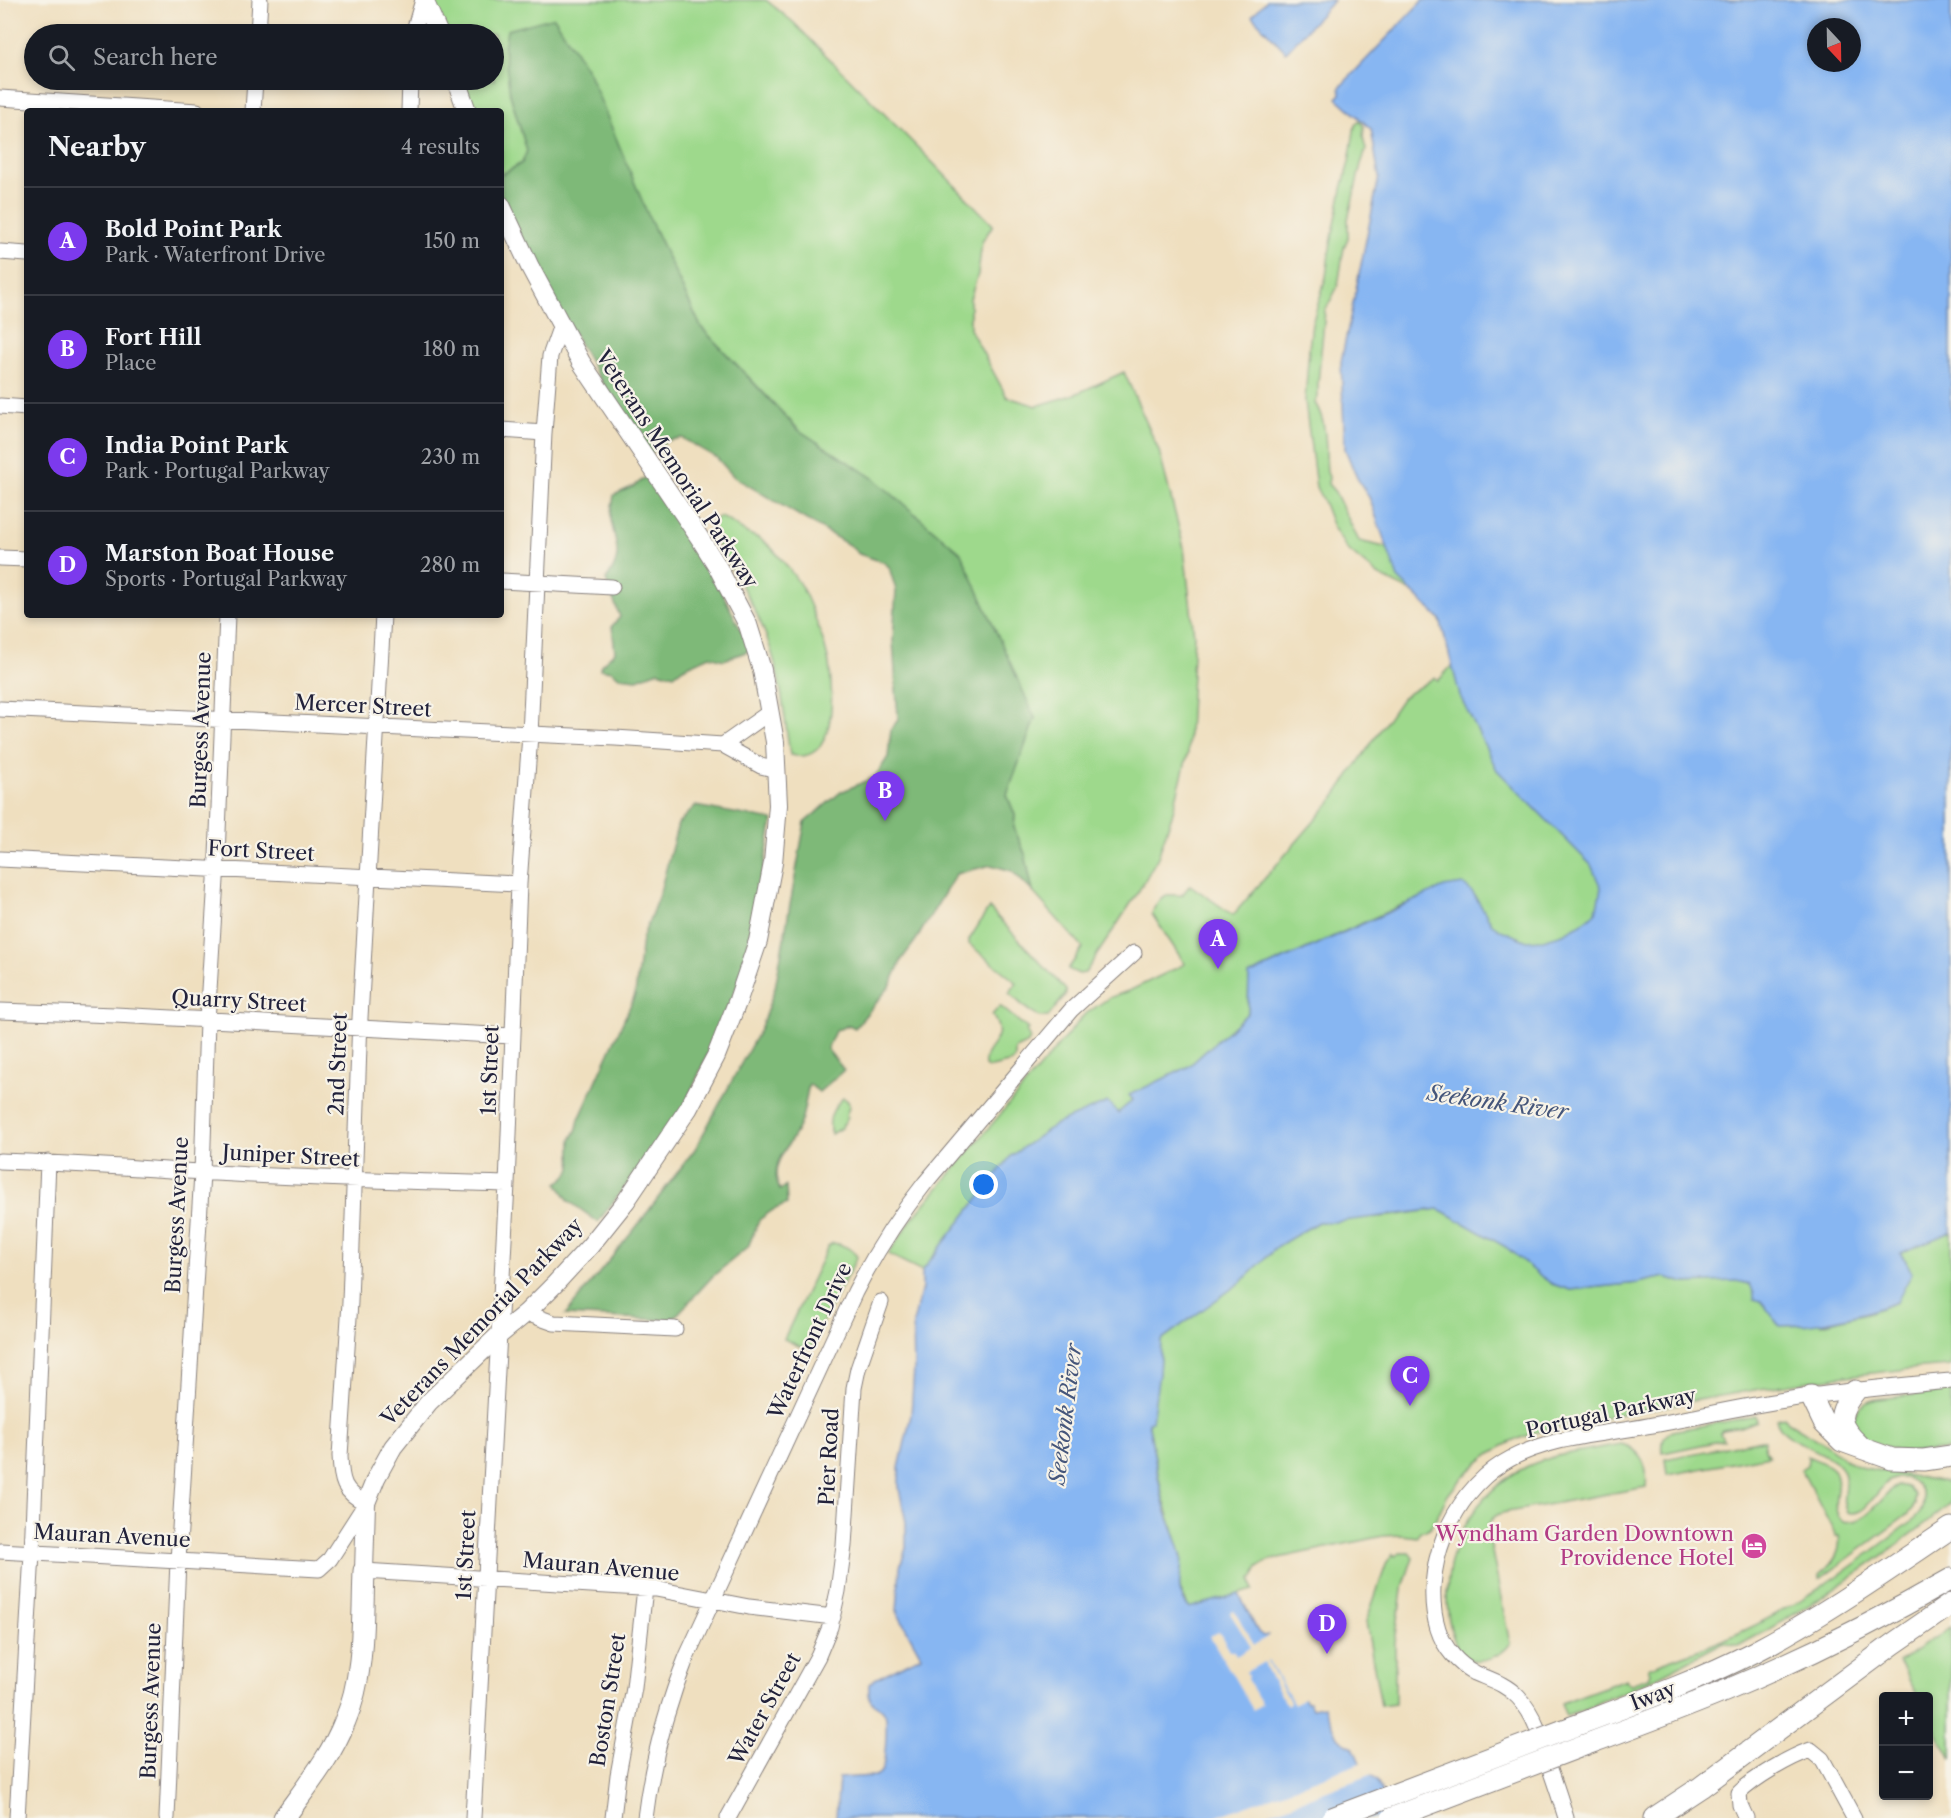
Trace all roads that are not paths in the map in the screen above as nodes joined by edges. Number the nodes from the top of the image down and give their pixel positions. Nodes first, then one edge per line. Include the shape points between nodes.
1 (260, 0) edge
2 (424, 0) edge
3 (259, 24) edge
4 (416, 24) edge
5 (435, 24) edge
6 (254, 90) edge
7 (410, 90) edge
8 (460, 90) edge
9 (0, 98) edge
10 (152, 108) edge
11 (252, 108) edge
12 (409, 108) edge
13 (466, 108) edge
14 (504, 213) edge
15 (0, 252) edge
16 (24, 254) edge
17 (561, 325) junction
18 (0, 406) edge
19 (24, 408) edge
20 (504, 430) edge
21 (544, 433) junction
22 (0, 558) edge
23 (24, 559) edge
24 (504, 581) edge
25 (537, 582) junction
26 (612, 587) dead end
27 (227, 618) edge
28 (383, 618) edge
29 (0, 709) edge
30 (770, 712) junction
31 (223, 720) junction
32 (376, 727) junction
33 (530, 735) junction
34 (723, 745) junction
35 (777, 770) junction
36 (0, 859) edge
37 (216, 869) junction
38 (368, 877) junction
39 (519, 884) junction
40 (1134, 953) dead end
41 (0, 1011) edge
42 (207, 1021) junction
43 (361, 1028) junction
44 (512, 1036) junction
45 (0, 1161) edge
46 (48, 1162) junction
47 (202, 1173) junction
48 (356, 1180) junction
49 (507, 1184) junction
50 (881, 1302) dead end
51 (526, 1313) junction
52 (675, 1329) dead end
53 (498, 1336) junction
54 (1951, 1381) edge
55 (1855, 1391) junction
56 (1811, 1396) junction
57 (1866, 1451) junction
58 (1951, 1456) edge
59 (366, 1503) junction
60 (1951, 1527) edge
61 (0, 1551) edge
62 (33, 1553) junction
63 (178, 1561) junction
64 (364, 1571) junction
65 (486, 1579) junction
66 (1951, 1579) edge
67 (645, 1588) junction
68 (712, 1600) junction
69 (1951, 1604) edge
70 (832, 1617) junction
71 (17, 1818) edge
72 (167, 1818) edge
73 (284, 1818) edge
74 (473, 1818) edge
75 (614, 1818) edge
76 (645, 1818) edge
77 (728, 1818) edge
78 (1332, 1818) edge
79 (1392, 1818) edge
80 (1566, 1818) edge
81 (1654, 1818) edge
82 (1746, 1818) edge
83 (1854, 1818) edge

1 - 3 street
2 - 4 street
2 - 5 main road
6 - 11 street
7 - 12 street
8 - 13 main road
9 - 10 street
14 - 17 main road, Veterans Memorial Parkway
15 - 16 street
17 - 21 street, 1st Street via 550,356
17 - 30 main road, Veterans Memorial Parkway via 581,362 716,564 748,625
18 - 19 street
20 - 21 street
21 - 25 street, 1st Street
22 - 23 street
24 - 25 street
25 - 26 street
25 - 33 street, 1st Street
27 - 31 street, Burgess Avenue
28 - 32 street, 2nd Street
29 - 31 street, Mercer Street
30 - 34 street
30 - 35 main road, Veterans Memorial Parkway
31 - 32 street, Mercer Street
31 - 37 street, Burgess Avenue
32 - 33 street, Mercer Street
32 - 38 street, 2nd Street
33 - 34 street, Mercer Street
33 - 39 street, 1st Street
34 - 35 street, Mercer Street via 761,766
35 - 51 main road, Veterans Memorial Parkway via 773,863 758,940 716,1056 688,1109 626,1201 590,1246
36 - 37 street, Fort Street
37 - 38 street, Fort Street
37 - 42 street, Burgess Avenue
38 - 39 street, Fort Street
38 - 43 street, 2nd Street
39 - 44 street, 1st Street
40 - 68 street, Waterfront Drive via 1071,1010 925,1183 889,1232 855,1292
41 - 42 street, Quarry Street
42 - 43 street, Quarry Street
42 - 47 street, Burgess Avenue
43 - 44 street, Quarry Street
43 - 48 street, 2nd Street
44 - 49 street, 1st Street
45 - 46 street, Juniper Street
46 - 47 street, Juniper Street
46 - 62 street
47 - 48 street, Juniper Street
47 - 63 street, Burgess Avenue
48 - 49 street, Juniper Street
48 - 59 street, 2nd Street via 340,1466 346,1488
49 - 53 street, 1st Street
50 - 70 street, Pier Road via 854,1388 844,1539
51 - 52 street via 554,1323
51 - 53 main road, Veterans Memorial Parkway
53 - 59 main road, Veterans Memorial Parkway via 408,1425 381,1467
53 - 65 street, 1st Street
54 - 55 street, Portugal Parkway
55 - 56 street, Portugal Parkway
55 - 57 highway via 1842,1412 1842,1424
56 - 57 highway via 1835,1436
56 - 80 street, Portugal Parkway via 1550,1443 1505,1462 1478,1484 1456,1513 1440,1549 1434,1586 1436,1622 1447,1647 1461,1664 1506,1686 1529,1710
57 - 58 highway via 1907,1460
59 - 63 street, Mauran Avenue via 330,1559 319,1569
59 - 64 main road, Veterans Memorial Parkway
60 - 78 highway, Iway, bridge via 1845,1599 1754,1652 1686,1683
61 - 62 street, Mauran Avenue
62 - 63 street, Mauran Avenue
62 - 71 street
63 - 72 street, Burgess Avenue
64 - 65 street, Mauran Avenue
64 - 73 highway via 360,1654 350,1710 329,1753
65 - 67 street, Mauran Avenue
65 - 74 street, 1st Street
66 - 79 highway, Iway, bridge via 1767,1673
67 - 68 street, Mauran Avenue
67 - 75 street, Boston Street
68 - 70 street, Mauran Avenue
68 - 76 street, Waterfront Drive via 672,1695 654,1763
69 - 81 highway
70 - 77 street, Water Street via 818,1656
82 - 83 street via 1739,1793 1791,1758 1811,1750 1822,1759

